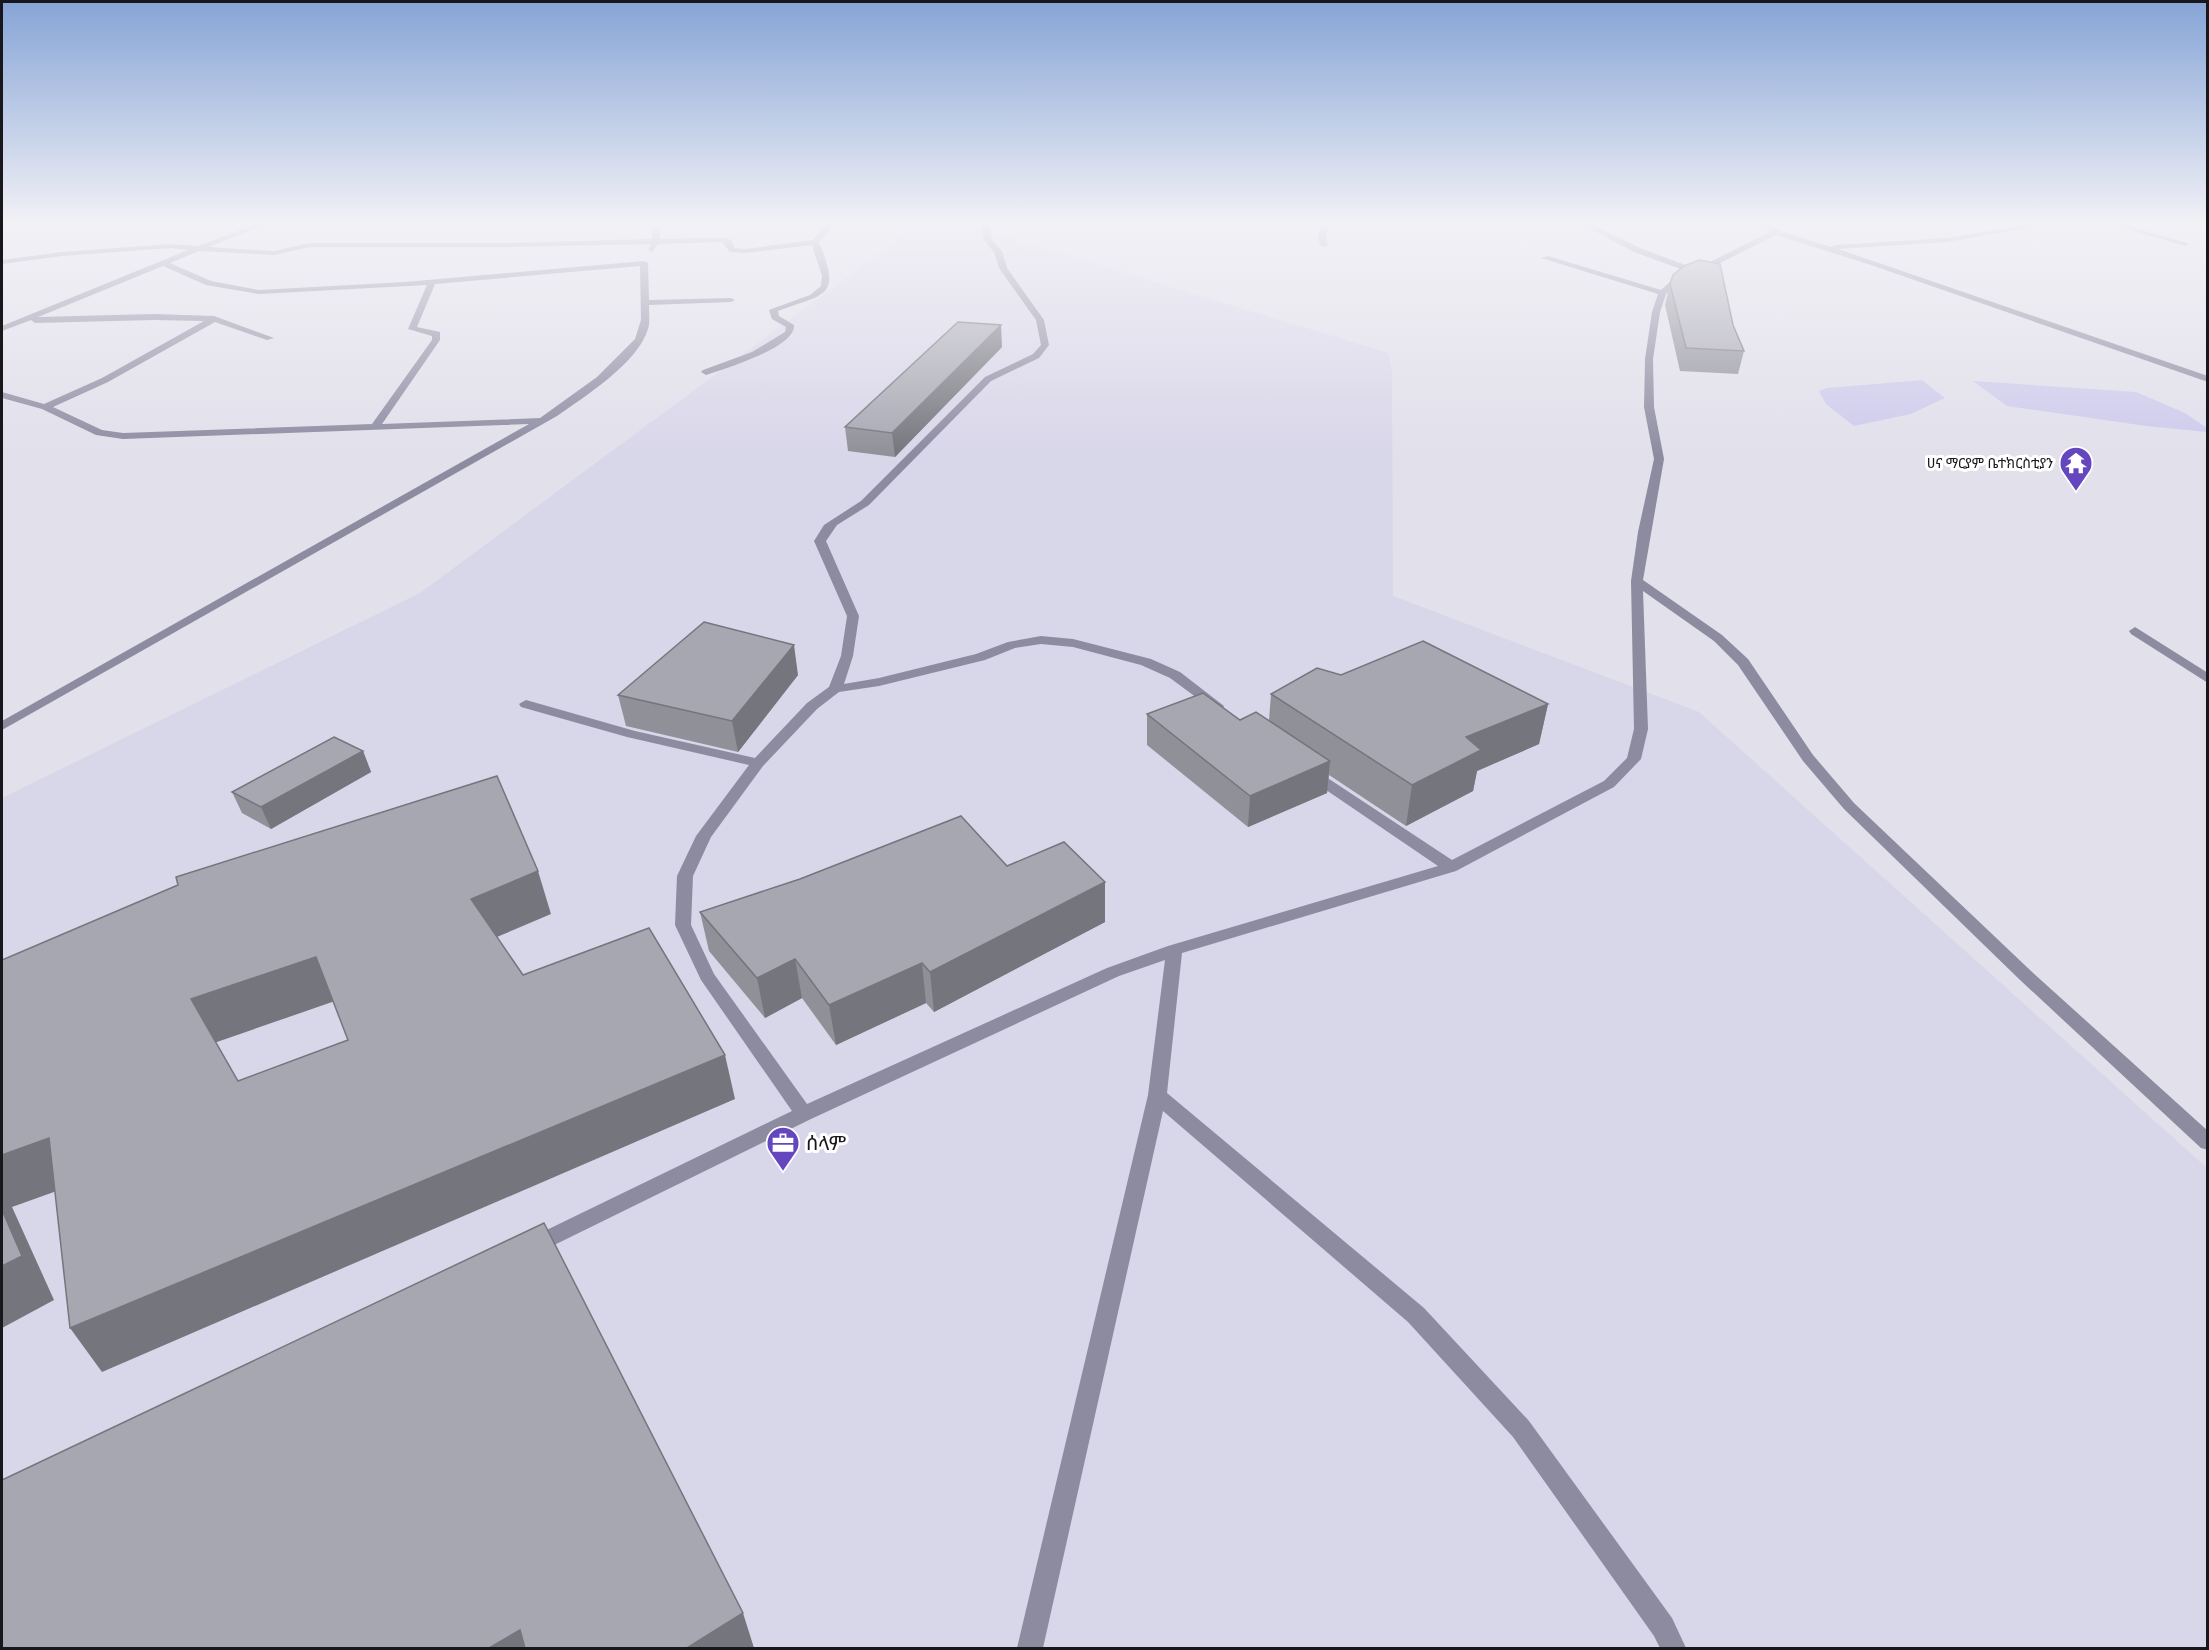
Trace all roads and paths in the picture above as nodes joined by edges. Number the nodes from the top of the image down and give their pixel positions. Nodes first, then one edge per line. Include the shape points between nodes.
1 (71, 301) edge
2 (423, 301) edge
3 (703, 301) edge
4 (803, 301) edge
5 (1027, 301) edge
6 (1660, 301) edge
7 (1979, 301) edge
8 (646, 303) joint
9 (214, 319) junction
10 (26, 320) junction
11 (2, 330) edge
12 (270, 338) dead end
13 (706, 372) dead end
14 (2208, 379) edge
15 (2, 395) edge
16 (45, 407) junction
17 (542, 421) junction
18 (376, 426) junction
19 (1637, 580) junction
20 (2135, 631) dead end
21 (2208, 679) edge
22 (835, 689) junction
23 (526, 704) dead end
24 (1232, 717) edge
25 (2, 726) edge
26 (758, 763) junction
27 (1299, 765) edge
28 (1451, 867) junction
29 (1174, 950) junction
30 (1156, 1095) junction
31 (804, 1114) junction
32 (2208, 1143) edge
33 (516, 1255) edge
34 (1030, 1648) edge
35 (1673, 1648) edge

1 - 10 street
2 - 18 street via 412,328 431,331 436,340
3 - 8 street
4 - 13 street via 773,310 775,317 791,328 785,339
5 - 22 street via 1040,320 1045,345 1036,356 988,379 865,503 824,530 820,541 853,616 847,656
6 - 19 street via 1647,386 1659,459
7 - 14 street
8 - 17 street via 644,330 637,344 606,374
9 - 10 street
9 - 12 street
9 - 16 street via 114,375
10 - 11 street
15 - 16 street
16 - 18 street via 100,433 123,436
17 - 18 street
17 - 25 street
19 - 28 street via 1641,729 1634,759 1609,784
19 - 32 street via 1718,638 1743,662 1808,758 1849,806
20 - 21 street
22 - 24 street via 879,682 1041,640 1072,643 1146,662 1175,675
22 - 26 street via 812,706
23 - 26 street
26 - 31 street via 704,836 685,876 683,925 707,976
27 - 28 street
28 - 29 street
29 - 30 street
29 - 31 street via 1113,972
30 - 34 street
30 - 35 street via 1416,1314 1521,1429 1663,1627
31 - 33 street

